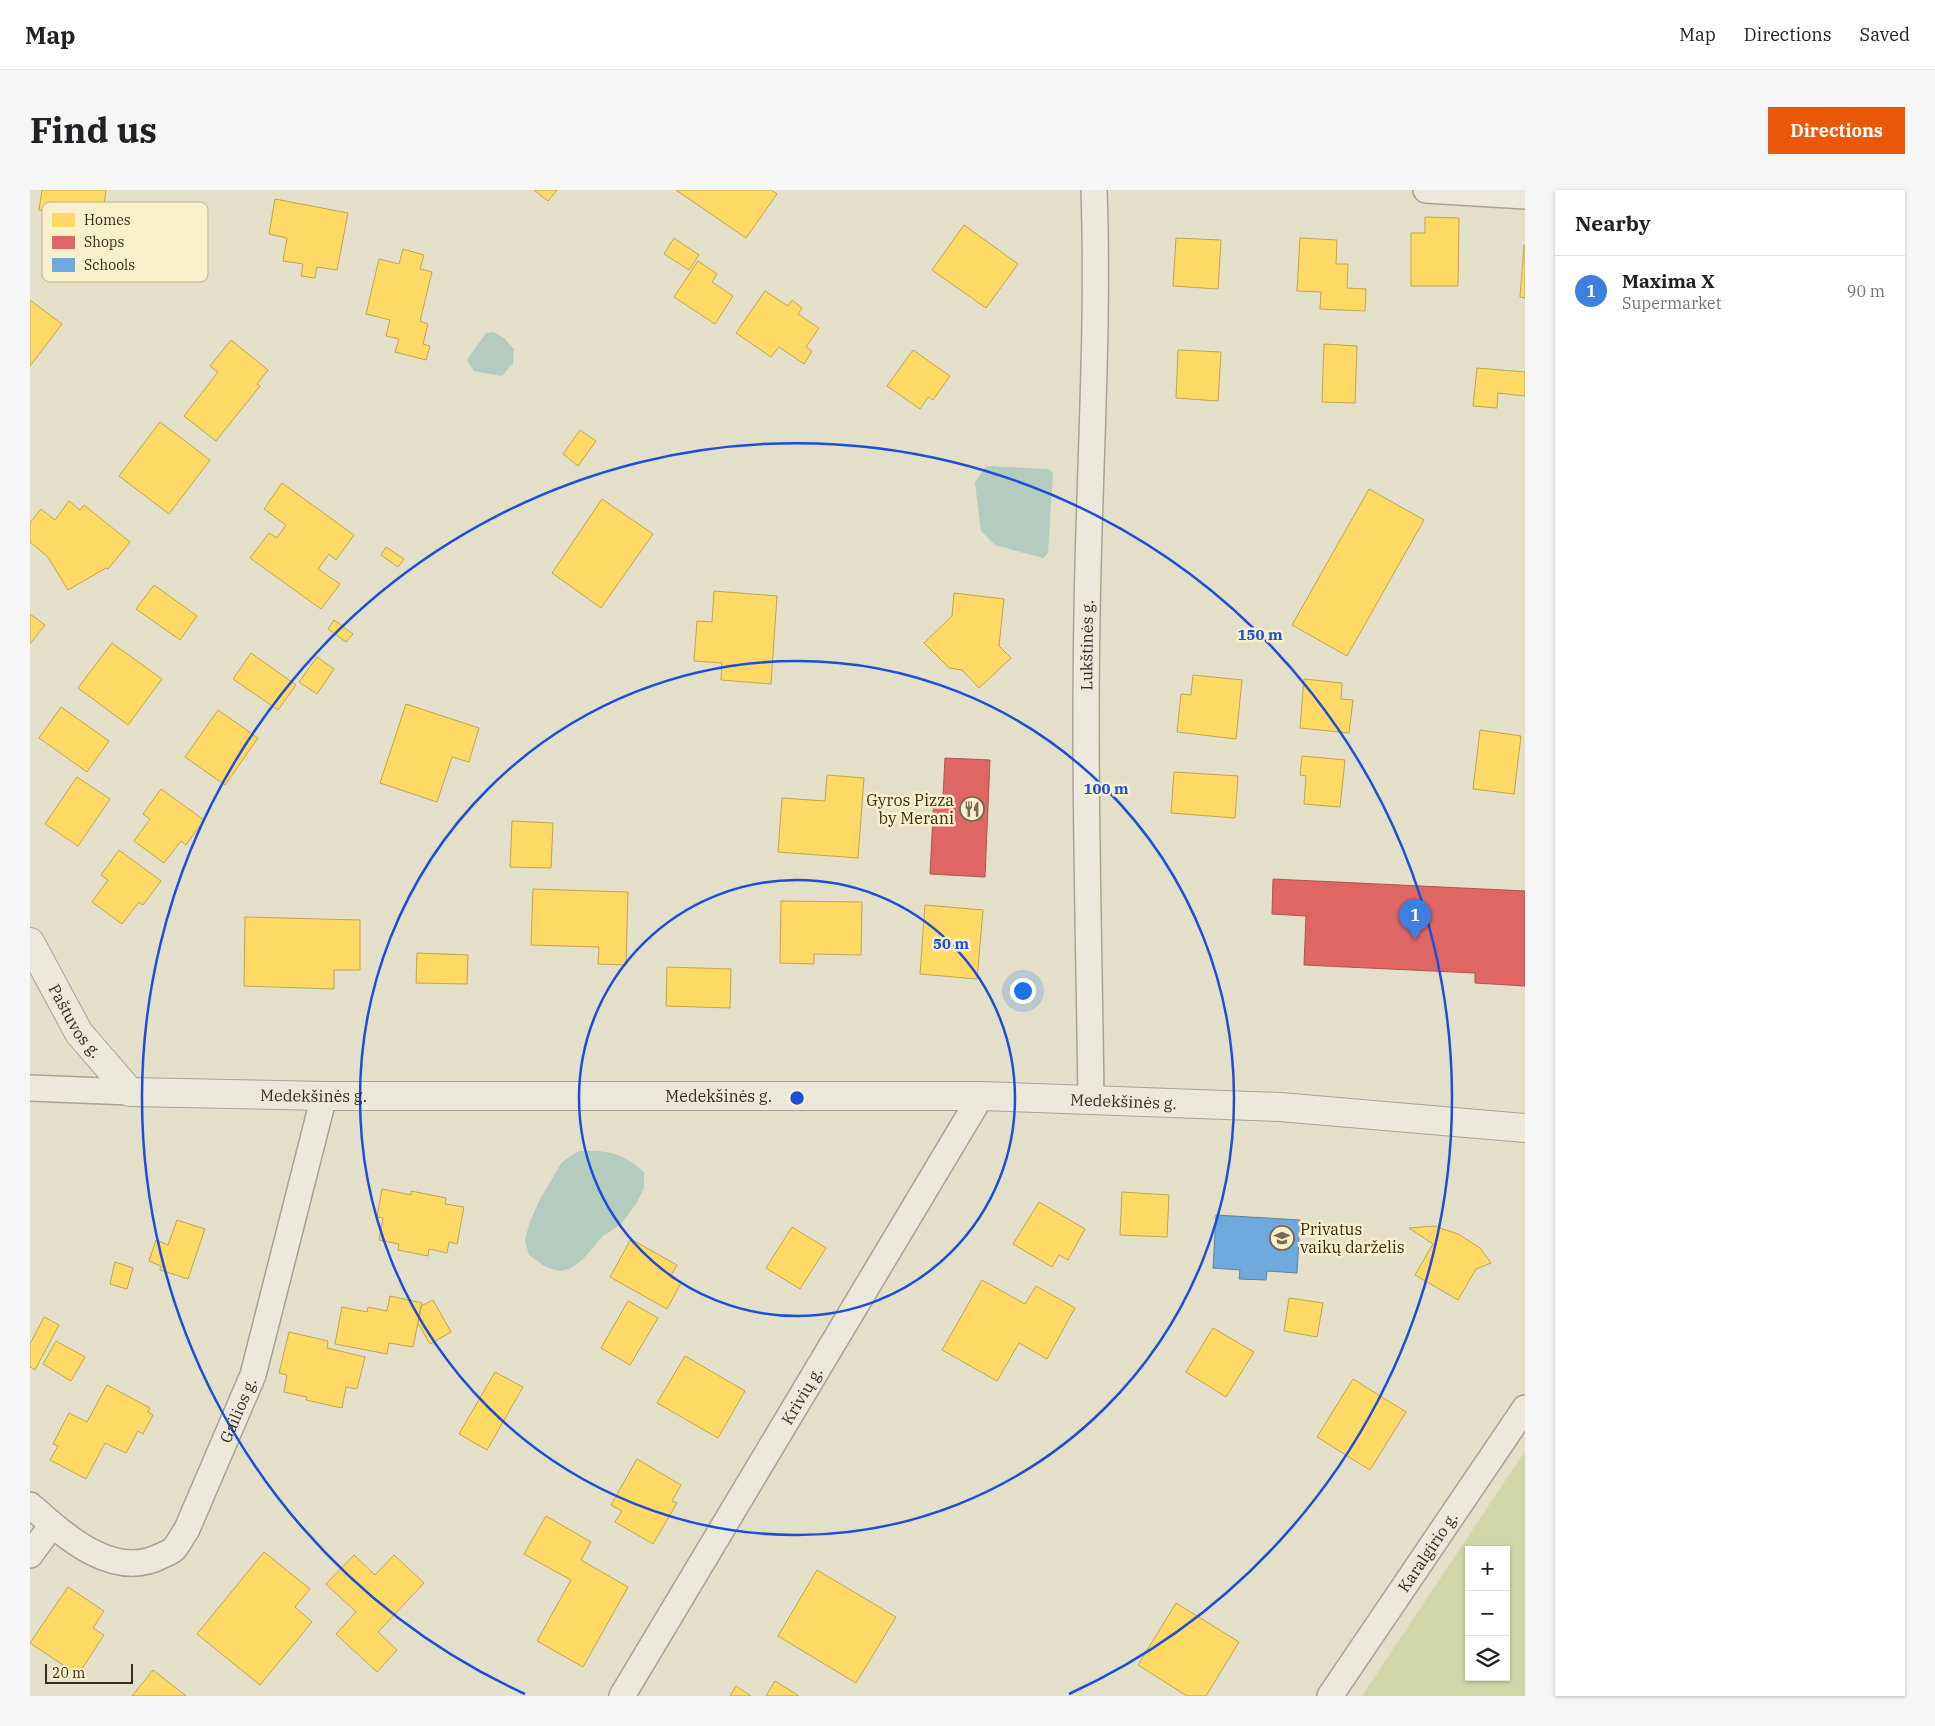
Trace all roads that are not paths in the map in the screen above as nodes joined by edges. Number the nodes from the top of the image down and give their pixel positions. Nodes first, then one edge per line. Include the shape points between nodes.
1 (1094, 190) edge
2 (1426, 190) edge
3 (1525, 196) edge
4 (30, 942) edge
5 (30, 1088) edge
6 (130, 1092) junction
7 (324, 1096) junction
8 (981, 1096) junction
9 (1091, 1100) junction
10 (1525, 1128) edge
11 (1525, 1408) edge
12 (30, 1505) edge
13 (52, 1524) junction
14 (30, 1554) edge
15 (622, 1696) edge
16 (1330, 1696) edge

1 - 9 street, Lukštinės g. via 1097,273 1086,734
2 - 3 street
4 - 6 street, Paštuvos g. via 79,1034
5 - 6 street, Medekšinės g.
6 - 7 street, Medekšinės g.
7 - 8 street, Medekšinės g.
7 - 13 street, Gailios g. via 253,1375 186,1529 173,1550 149,1563 124,1563 73,1542
8 - 9 street, Medekšinės g.
8 - 15 street, Krivių g.
9 - 10 street, Medekšinės g. via 1280,1107
11 - 16 street, Karalgirio g.
12 - 13 street, Gailios g.
13 - 14 street

